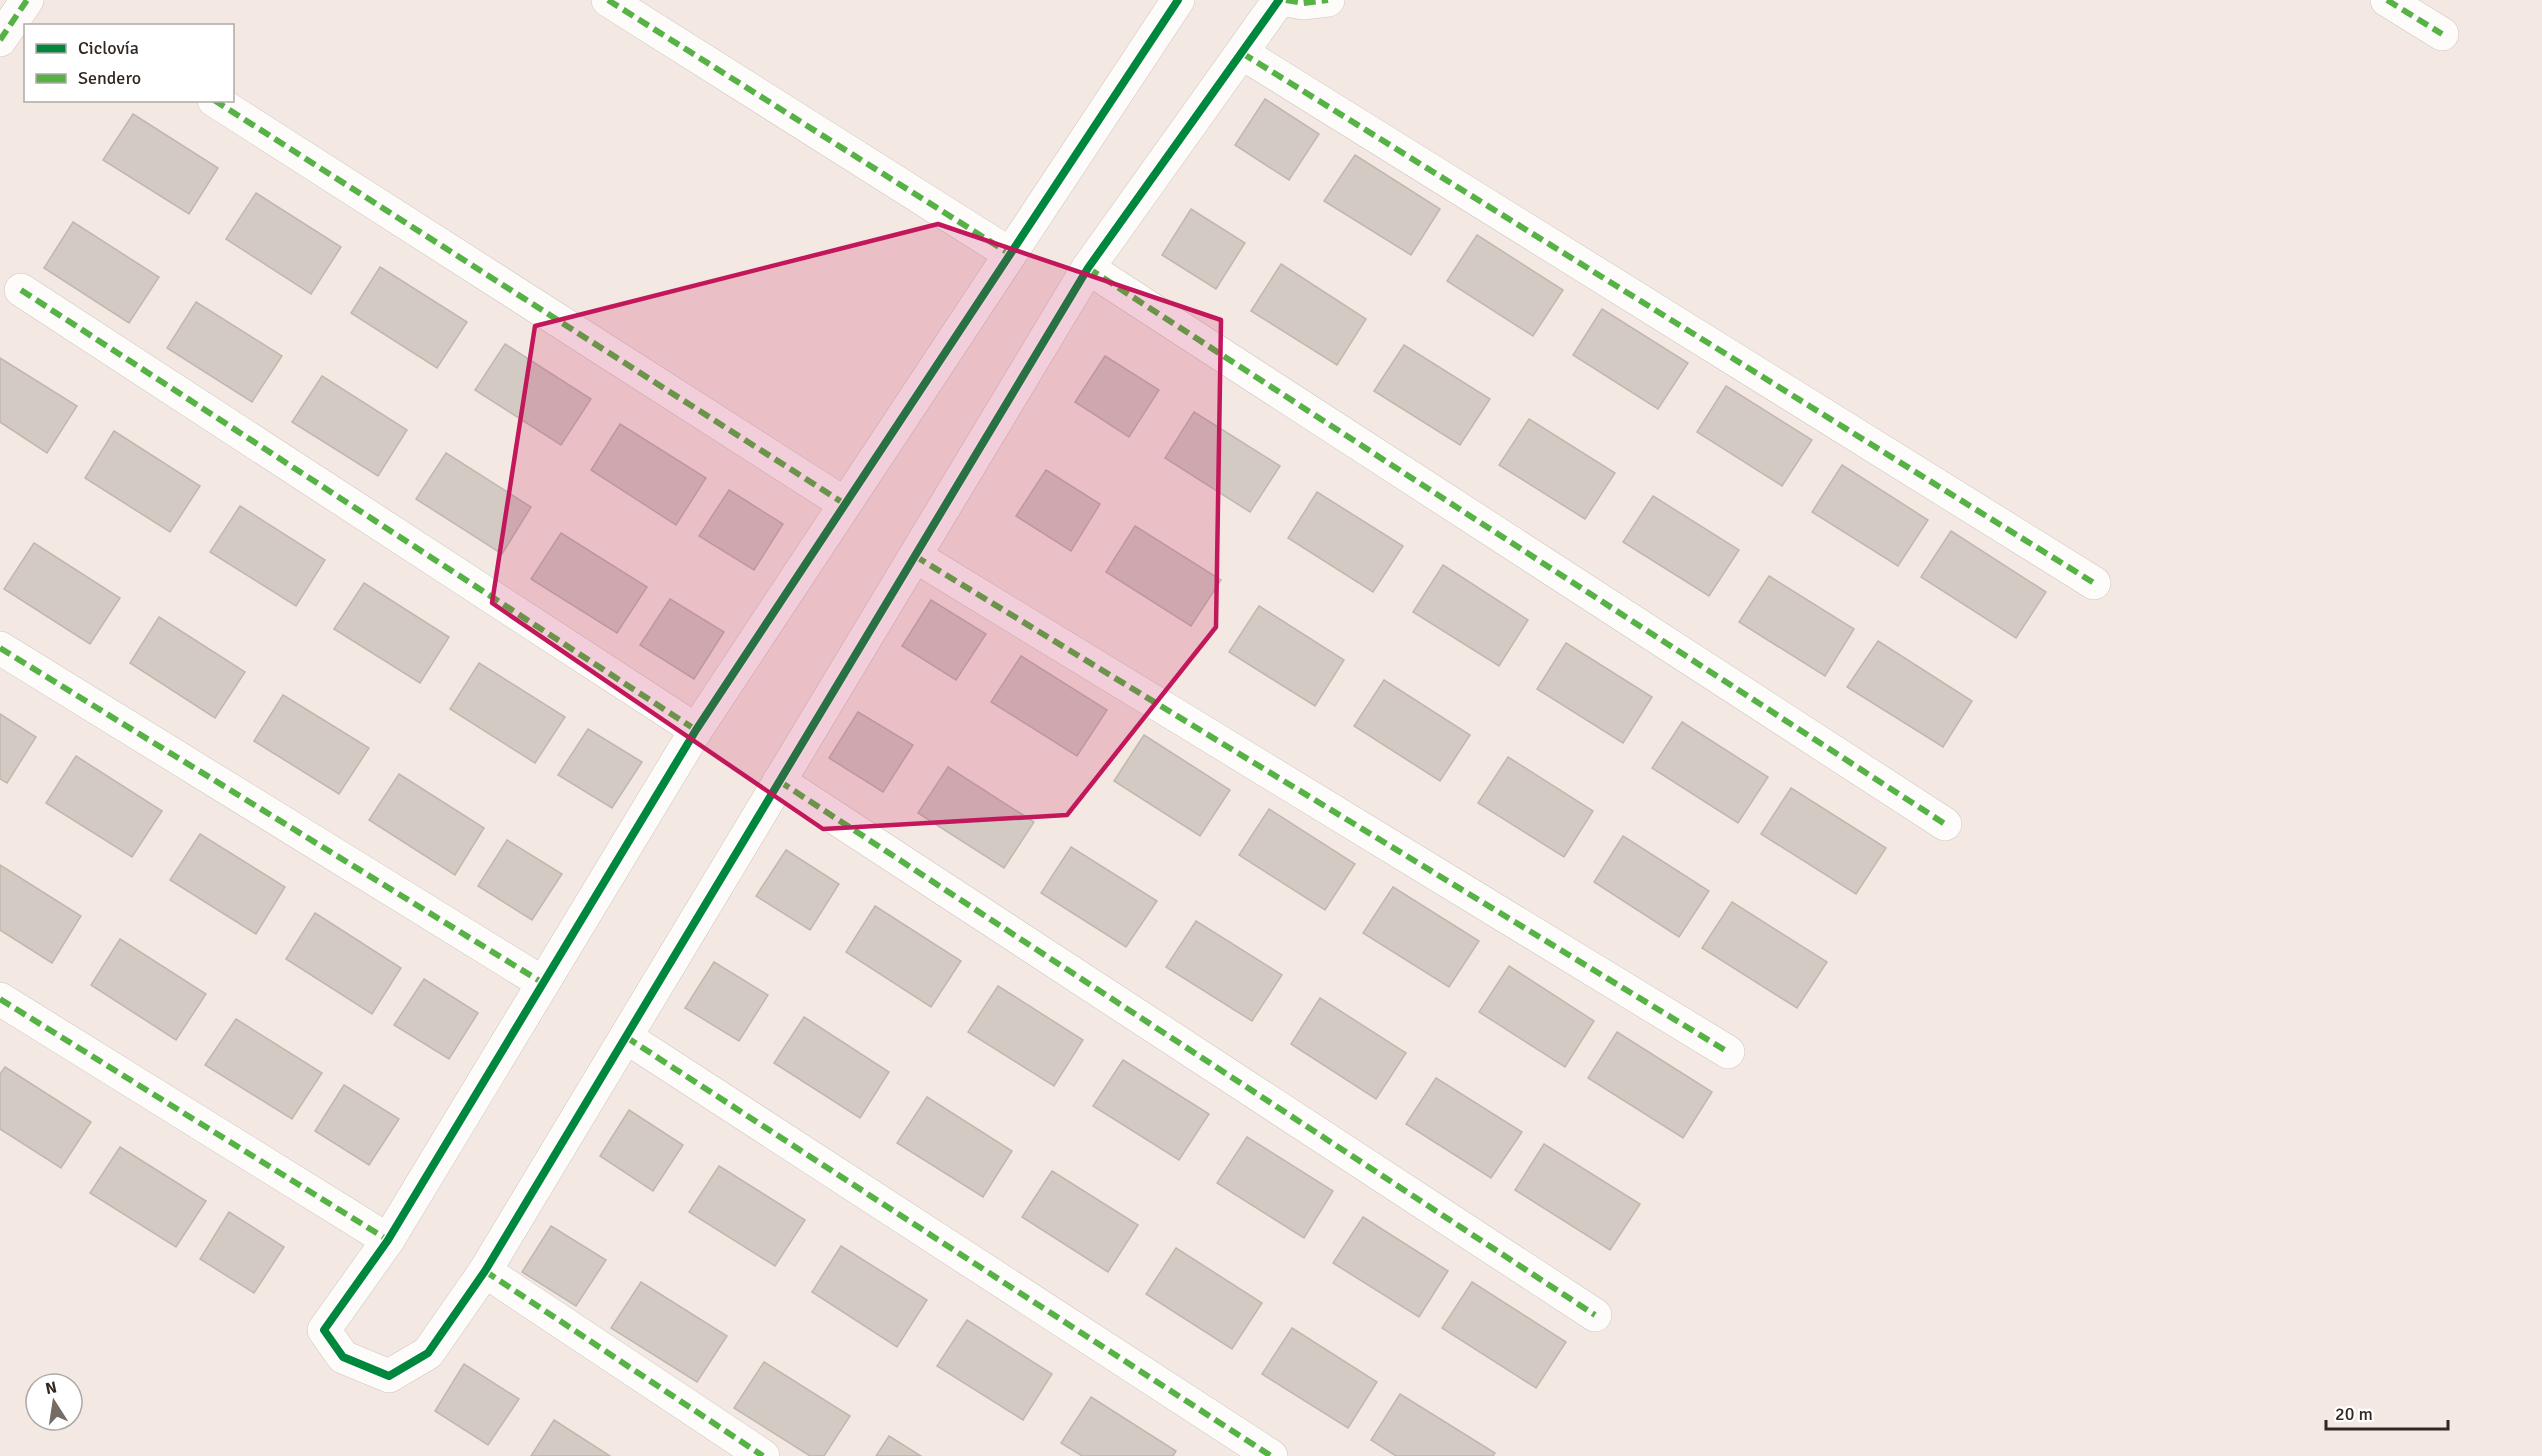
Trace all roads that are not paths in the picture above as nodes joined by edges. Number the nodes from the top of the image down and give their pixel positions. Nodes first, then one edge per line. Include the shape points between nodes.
1 (27, 0) edge
2 (608, 0) edge
3 (1178, 0) edge
4 (1280, 0) edge
5 (1286, 0) edge
6 (1328, 0) edge
7 (2387, 0) edge
8 (2442, 34) dead end
9 (0, 40) edge
10 (1242, 53) junction
11 (216, 102) edge
12 (1010, 254) junction
13 (1088, 268) junction
14 (21, 290) dead end
15 (845, 504) junction
16 (915, 556) junction
17 (2094, 583) dead end
18 (0, 648) edge
19 (696, 730) junction
20 (779, 781) junction
21 (1945, 824) dead end
22 (543, 983) junction
23 (0, 999) edge
24 (626, 1037) junction
25 (1728, 1052) dead end
26 (388, 1240) junction
27 (485, 1271) junction
28 (1595, 1316) dead end
29 (763, 1456) edge
30 (1271, 1456) edge

1 - 9 street
2 - 12 street
3 - 12 street
4 - 10 street
5 - 6 street
7 - 8 street
10 - 13 street
10 - 17 street
11 - 15 street
12 - 15 street
13 - 16 street
13 - 21 street
14 - 19 street
15 - 19 street
16 - 20 street
16 - 25 street
18 - 22 street
19 - 22 street
20 - 24 street
20 - 28 street
22 - 26 street
23 - 26 street
24 - 27 street
24 - 30 street
26 - 27 street via 324,1330 343,1357 389,1376 428,1353
27 - 29 street

